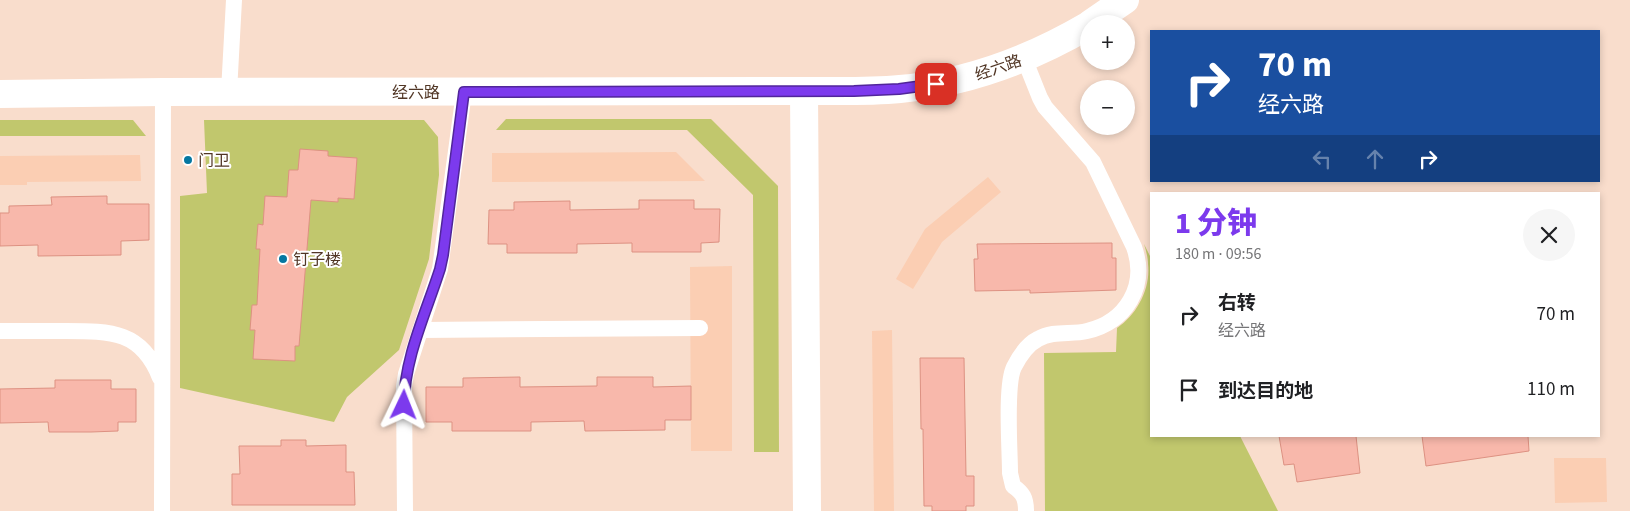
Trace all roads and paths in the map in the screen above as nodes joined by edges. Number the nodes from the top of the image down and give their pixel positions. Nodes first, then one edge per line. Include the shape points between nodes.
1 (234, 0) edge
2 (1125, 0) edge
3 (1102, 15) edge
4 (1080, 30) edge
5 (1024, 58) junction
6 (804, 91) junction
7 (163, 92) junction
8 (229, 92) junction
9 (464, 92) junction
10 (0, 94) edge
11 (700, 328) dead end
12 (420, 330) junction
13 (0, 331) edge
14 (162, 383) junction
15 (162, 511) edge
16 (405, 511) edge
17 (807, 511) edge
18 (1026, 511) edge

1 - 8 lane
2 - 3 street, 经六路
4 - 5 street, 经六路
5 - 6 street, 经六路 via 984,73 936,84 899,89
5 - 18 lane via 1042,102 1093,162 1134,247 1139,270 1134,292 1123,312 1111,322 1085,332 1049,334 1038,339 1027,348 1013,369 1009,384 1010,473 1012,486 1022,493
6 - 9 street, 经六路
6 - 17 street
7 - 8 street, 经六路
7 - 10 street, 经六路
7 - 14 lane
8 - 9 street, 经六路
9 - 12 lane via 443,255
11 - 12 lane
12 - 16 lane via 404,387
13 - 14 lane via 95,331 121,335 146,352
14 - 15 lane

